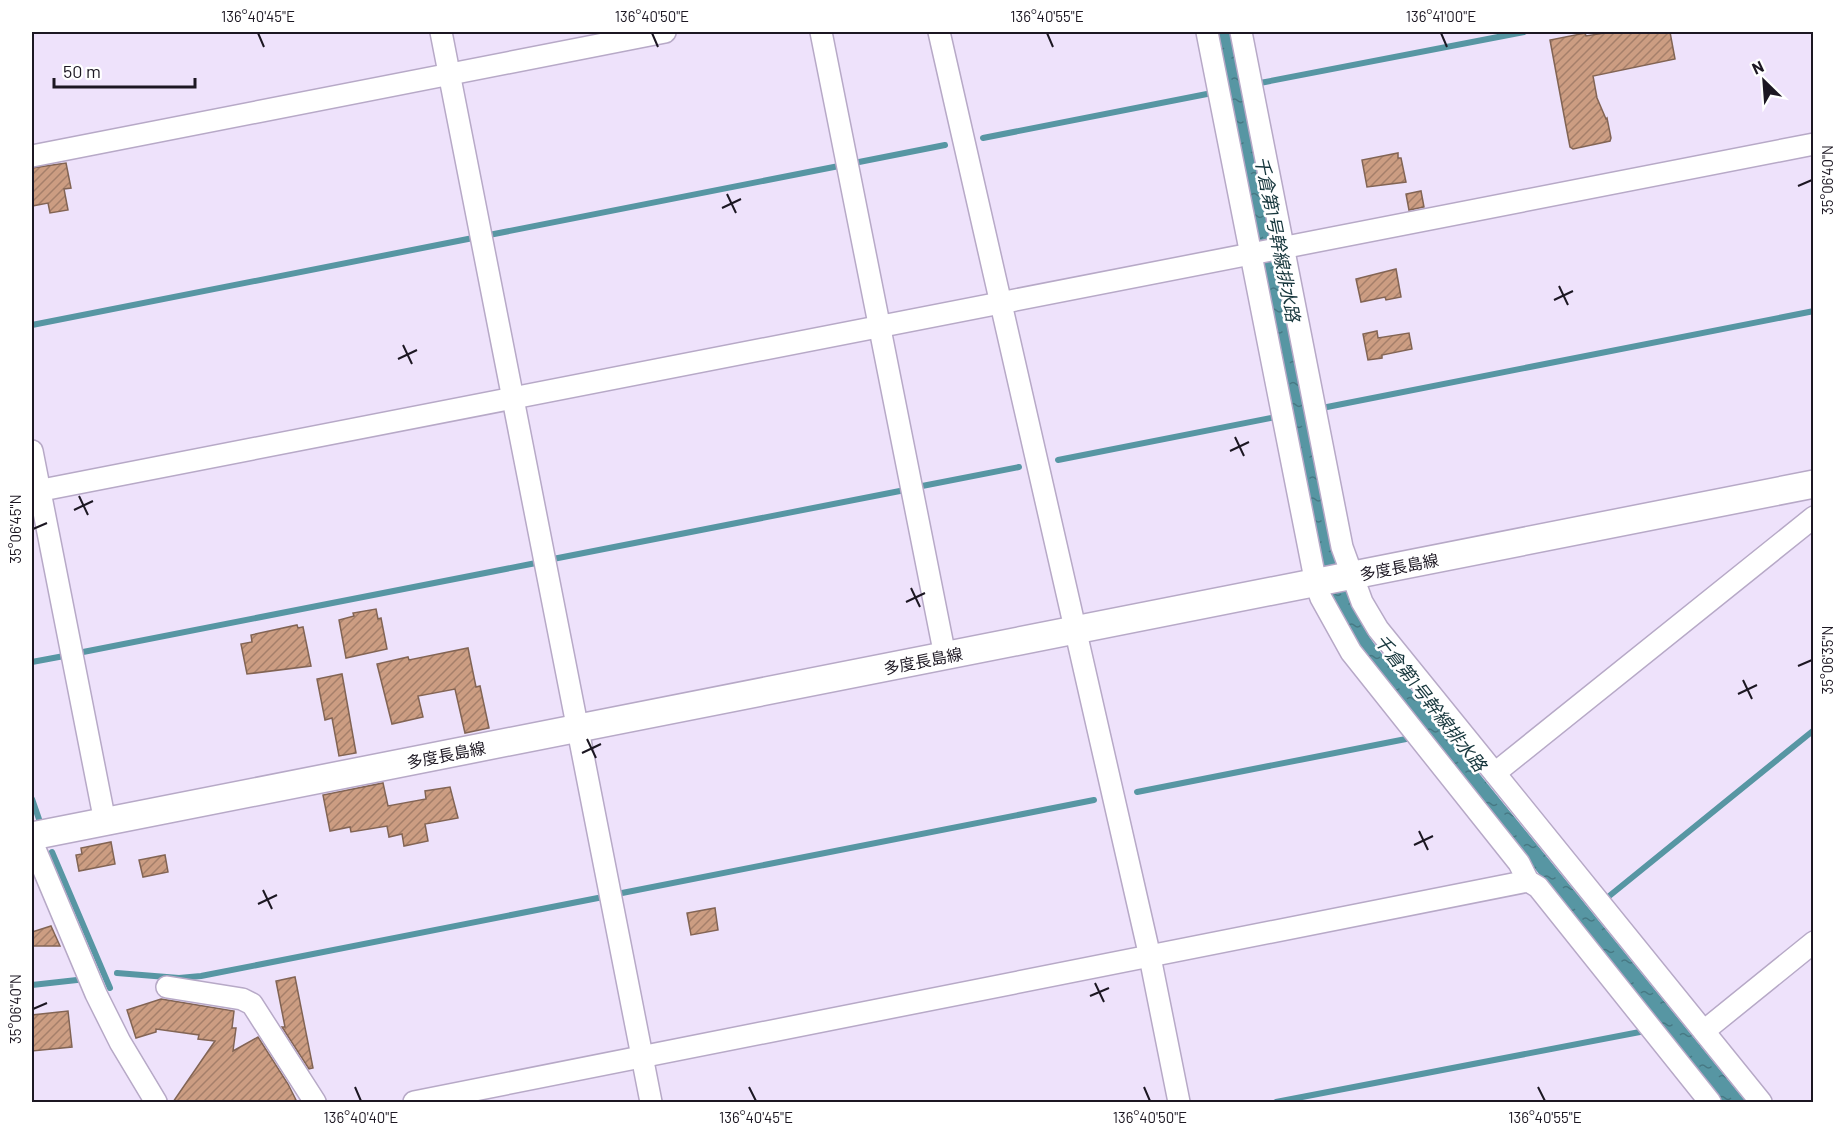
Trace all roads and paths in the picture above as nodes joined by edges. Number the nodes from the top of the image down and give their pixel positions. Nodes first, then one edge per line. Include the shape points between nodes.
1 (441, 32) edge
2 (665, 32) edge
3 (821, 32) edge
4 (939, 32) edge
5 (1207, 32) edge
6 (1241, 32) edge
7 (449, 74) junction
8 (1814, 144) edge
9 (32, 156) edge
10 (1281, 249) junction
11 (1254, 254) junction
12 (1002, 303) junction
13 (880, 327) junction
14 (512, 399) junction
15 (32, 451) edge
16 (1814, 484) edge
17 (35, 491) edge
18 (1814, 517) edge
19 (1334, 580) junction
20 (1074, 631) junction
21 (945, 656) junction
22 (577, 729) junction
23 (1495, 773) junction
24 (105, 822) junction
25 (32, 836) edge
26 (32, 842) edge
27 (1528, 882) junction
28 (1814, 942) edge
29 (1150, 957) junction
30 (166, 987) dead end
31 (1704, 1031) junction
32 (643, 1057) junction
33 (156, 1102) edge
34 (315, 1102) edge
35 (414, 1102) edge
36 (651, 1102) edge
37 (1179, 1102) edge
38 (1710, 1102) edge
39 (1761, 1102) edge

1 - 7 street
2 - 7 street
3 - 13 street
4 - 12 street
5 - 11 street
6 - 10 street
7 - 9 street
7 - 14 street
8 - 10 street
10 - 11 street
10 - 19 street via 1342,547
11 - 12 street
11 - 19 street
12 - 13 street
12 - 20 street
13 - 14 street
13 - 21 street
14 - 17 street
14 - 22 street
15 - 17 street
16 - 19 main road, 多度長島線
17 - 24 street
18 - 23 street
19 - 20 main road, 多度長島線
19 - 23 street via 1362,602 1378,628
19 - 27 street via 1326,608 1351,652 1519,863
20 - 21 main road, 多度長島線
20 - 29 street
21 - 22 main road, 多度長島線
22 - 24 main road, 多度長島線
22 - 32 street
23 - 31 street
24 - 25 main road, 多度長島線
26 - 33 street via 96,994
27 - 29 street
27 - 38 street via 1538,887
28 - 31 street
29 - 32 street
29 - 37 street
30 - 34 street via 252,1004
31 - 39 street
32 - 35 street
32 - 36 street

